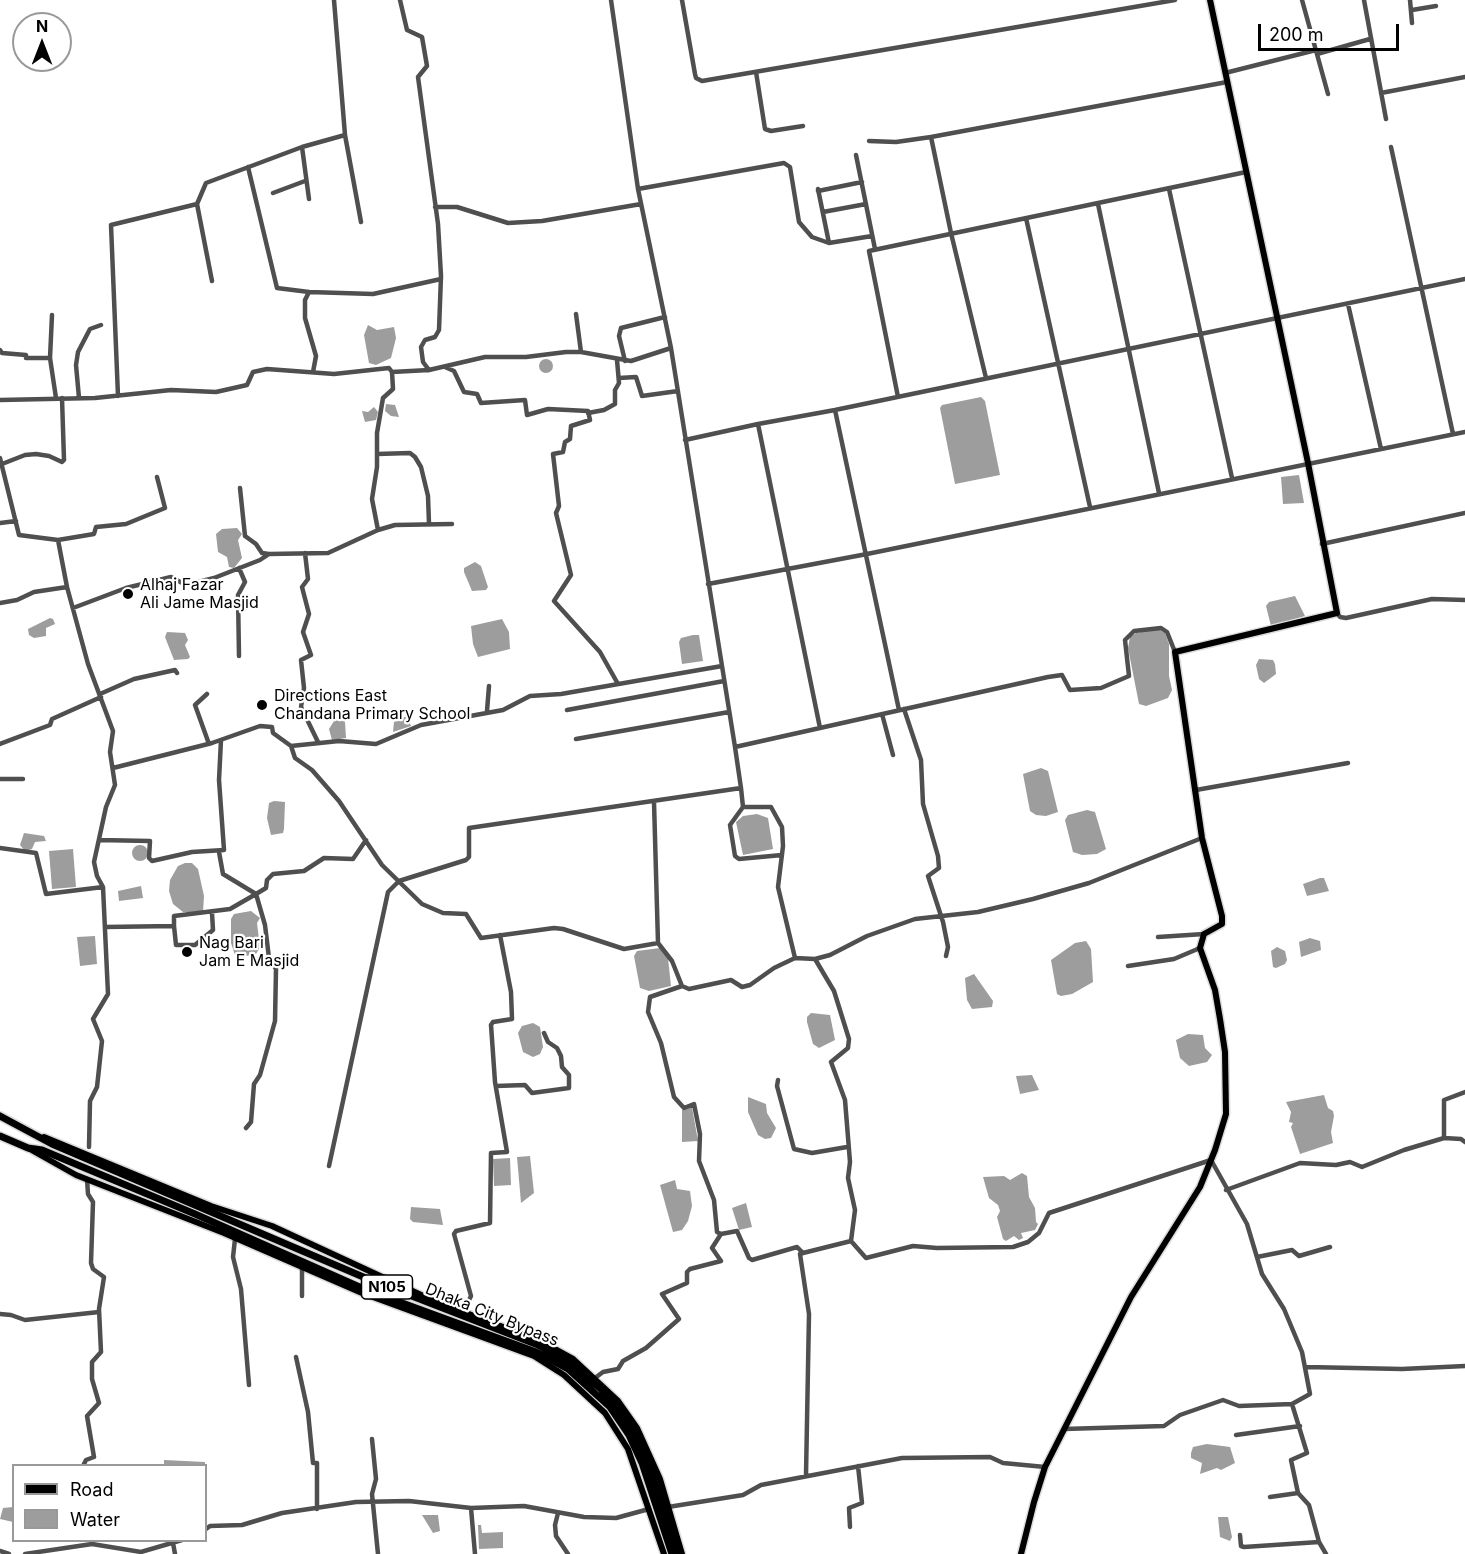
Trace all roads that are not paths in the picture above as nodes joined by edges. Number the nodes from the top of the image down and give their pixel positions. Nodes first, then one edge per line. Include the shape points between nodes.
1 (334, 0) edge
2 (400, 0) edge
3 (611, 0) edge
4 (682, 0) edge
5 (1175, 0) edge
6 (1210, 0) edge
7 (1302, 0) edge
8 (1364, 0) edge
9 (1410, 0) edge
10 (1436, 6) dead end
11 (1412, 10) junction
12 (1412, 23) dead end
13 (1370, 39) junction
14 (1317, 52) junction
15 (756, 72) junction
16 (1225, 73) junction
17 (1465, 77) edge
18 (1227, 82) junction
19 (1381, 93) junction
20 (1328, 94) dead end
21 (1386, 119) dead end
22 (803, 126) dead end
23 (345, 135) junction
24 (931, 137) junction
25 (869, 141) dead end
26 (302, 147) junction
27 (1391, 147) dead end
28 (856, 154) dead end
29 (248, 167) junction
30 (1246, 172) junction
31 (305, 181) junction
32 (862, 183) junction
33 (638, 189) junction
34 (1169, 189) junction
35 (273, 193) dead end
36 (309, 199) dead end
37 (197, 204) junction
38 (641, 204) junction
39 (866, 204) junction
40 (1098, 204) junction
41 (435, 207) junction
42 (823, 212) junction
43 (1026, 218) junction
44 (361, 222) dead end
45 (951, 233) junction
46 (872, 236) junction
47 (829, 243) junction
48 (875, 249) junction
49 (441, 279) junction
50 (1465, 279) edge
51 (212, 281) dead end
52 (1420, 288) junction
53 (309, 292) junction
54 (1348, 304) junction
55 (576, 314) dead end
56 (52, 315) dead end
57 (665, 317) junction
58 (1276, 319) junction
59 (101, 325) dead end
60 (1201, 334) junction
61 (671, 348) junction
62 (1129, 349) junction
63 (0, 350) edge
64 (581, 352) junction
65 (50, 358) junction
66 (617, 360) junction
67 (626, 361) junction
68 (1058, 363) junction
69 (445, 367) junction
70 (429, 370) junction
71 (313, 372) junction
72 (392, 372) junction
73 (619, 378) junction
74 (986, 378) junction
75 (678, 391) junction
76 (118, 396) junction
77 (898, 397) junction
78 (59, 398) junction
79 (79, 398) junction
80 (0, 400) edge
81 (835, 410) junction
82 (588, 413) junction
83 (758, 424) junction
84 (1465, 432) edge
85 (1453, 434) junction
86 (685, 440) junction
87 (1381, 449) junction
88 (377, 454) junction
89 (1, 461) edge
90 (1308, 463) junction
91 (157, 477) dead end
92 (1232, 478) junction
93 (240, 489) dead end
94 (1159, 493) junction
95 (1089, 507) junction
96 (1465, 513) edge
97 (16, 521) junction
98 (0, 523) edge
99 (429, 524) junction
100 (452, 524) dead end
101 (378, 530) junction
102 (58, 540) junction
103 (1322, 544) junction
104 (305, 553) junction
105 (269, 554) junction
106 (867, 554) junction
107 (787, 567) junction
108 (239, 568) junction
109 (708, 584) junction
110 (67, 587) junction
111 (1465, 600) edge
112 (0, 603) edge
113 (73, 609) junction
114 (1336, 613) junction
115 (1174, 652) junction
116 (239, 656) dead end
117 (722, 666) junction
118 (177, 673) dead end
119 (724, 681) junction
120 (618, 684) junction
121 (489, 686) dead end
122 (207, 694) dead end
123 (100, 696) junction
124 (567, 710) dead end
125 (901, 710) junction
126 (487, 711) junction
127 (729, 712) junction
128 (882, 714) junction
129 (820, 728) junction
130 (576, 739) dead end
131 (221, 740) junction
132 (318, 742) junction
133 (0, 744) edge
134 (208, 744) junction
135 (291, 746) junction
136 (735, 747) junction
137 (893, 755) dead end
138 (1348, 764) dead end
139 (113, 768) junction
140 (0, 779) edge
141 (23, 779) dead end
142 (741, 788) junction
143 (1196, 790) junction
144 (654, 802) junction
145 (742, 807) junction
146 (1202, 838) junction
147 (99, 840) junction
148 (366, 840) junction
149 (0, 848) edge
150 (219, 852) junction
151 (782, 855) junction
152 (399, 881) junction
153 (103, 887) junction
154 (256, 894) junction
155 (212, 913) junction
156 (941, 916) junction
157 (174, 926) junction
158 (105, 927) junction
159 (1204, 934) junction
160 (500, 935) junction
161 (1158, 937) dead end
162 (658, 943) junction
163 (1200, 948) junction
164 (946, 956) dead end
165 (795, 958) junction
166 (815, 958) junction
167 (1128, 966) dead end
168 (682, 986) junction
169 (544, 1033) dead end
170 (778, 1080) dead end
171 (496, 1086) junction
172 (1465, 1092) edge
173 (0, 1116) edge
174 (246, 1128) dead end
175 (0, 1136) edge
176 (41, 1136) junction
177 (1444, 1138) junction
178 (1465, 1142) edge
179 (847, 1147) junction
180 (28, 1148) junction
181 (89, 1148) dead end
182 (1211, 1160) junction
183 (329, 1166) dead end
184 (87, 1179) junction
185 (1226, 1190) junction
186 (721, 1234) junction
187 (235, 1239) junction
188 (851, 1241) junction
189 (1330, 1247) dead end
190 (803, 1253) junction
191 (1257, 1257) junction
192 (302, 1269) junction
193 (302, 1296) dead end
194 (99, 1312) junction
195 (463, 1312) junction
196 (0, 1314) edge
197 (296, 1357) dead end
198 (1465, 1366) edge
199 (1306, 1367) junction
200 (595, 1378) junction
201 (249, 1385) dead end
202 (1292, 1404) junction
203 (1300, 1426) junction
204 (1064, 1429) junction
205 (1236, 1436) dead end
206 (372, 1439) dead end
207 (84, 1464) edge
208 (858, 1466) junction
209 (1045, 1467) junction
210 (806, 1475) junction
211 (1298, 1493) junction
212 (1270, 1497) dead end
213 (375, 1503) junction
214 (668, 1507) junction
215 (471, 1508) junction
216 (317, 1509) junction
217 (650, 1509) junction
218 (558, 1512) junction
219 (850, 1527) dead end
220 (207, 1528) edge
221 (1240, 1535) dead end
222 (92, 1542) edge
223 (176, 1542) edge
224 (1319, 1542) junction
225 (173, 1543) junction
226 (0, 1551) edge
227 (9, 1554) edge
228 (26, 1554) edge
229 (175, 1554) edge
230 (378, 1554) edge
231 (475, 1554) edge
232 (568, 1554) edge
233 (664, 1554) edge
234 (672, 1554) edge
235 (677, 1554) edge
236 (682, 1554) edge
237 (1021, 1554) edge
238 (1326, 1554) edge

1 - 23 street
2 - 41 street via 406,30 422,37 427,66 418,77
3 - 33 street
4 - 15 street via 696,78 702,81
5 - 15 street
6 - 16 main road
7 - 14 street
8 - 13 street
9 - 11 street
10 - 11 street
11 - 12 street
13 - 14 street
13 - 19 street
14 - 16 street
14 - 20 street
15 - 22 street via 765,129
16 - 18 main road
17 - 19 street
18 - 24 street
18 - 30 main road
19 - 21 street
23 - 26 street
23 - 44 street
24 - 25 street
24 - 45 street
26 - 29 street
26 - 31 street
27 - 52 street
28 - 32 street
29 - 37 street via 206,182
29 - 53 street via 278,288
30 - 34 street
30 - 58 main road
31 - 35 street
31 - 36 street
32 - 39 street
32 - 42 street via 818,190
33 - 38 street
33 - 47 street via 784,163 790,167 799,222 812,237
34 - 40 street
34 - 60 street
37 - 51 street
37 - 76 street via 111,225
38 - 41 street via 508,223 457,207
38 - 57 street
39 - 42 street
39 - 46 street
40 - 43 street
40 - 62 street
41 - 49 street
42 - 47 street
43 - 45 street
43 - 68 street
45 - 48 street
45 - 74 street
46 - 47 street
46 - 48 street
48 - 77 street via 868,253
49 - 53 street via 373,294
49 - 70 street via 439,330 421,347 423,362
50 - 52 street
52 - 54 street
52 - 85 street
53 - 71 street via 305,318 316,356
54 - 58 street
54 - 87 street
55 - 64 street
56 - 65 street
57 - 61 street
57 - 67 street via 621,328 619,336
58 - 60 street
58 - 90 main road
59 - 79 street via 90,329 78,352
60 - 62 street
60 - 92 street
61 - 67 street
61 - 75 street
62 - 68 street
62 - 94 street
63 - 65 street via 26,358
64 - 66 street
64 - 69 street via 485,357
65 - 78 street
66 - 67 street
66 - 73 street
68 - 74 street
68 - 95 street
69 - 70 street
69 - 82 street via 454,371 464,392 477,394 481,403 525,400 527,415 548,409
70 - 72 street
71 - 72 street via 353,373 386,368
71 - 76 street via 267,369 253,372 247,385 226,390 171,390
72 - 88 street via 393,389 382,400
73 - 75 street via 636,376 642,396
73 - 82 street via 615,405
74 - 77 street
75 - 86 street
76 - 79 street
77 - 81 street
78 - 79 street
78 - 80 street
78 - 89 street via 64,460 36,454
81 - 83 street
81 - 106 street
82 - 120 street via 590,420 571,426 570,440 565,442 563,453 553,454 559,506 556,513 571,575 554,601 600,652
83 - 86 street
83 - 107 street
84 - 85 street
85 - 87 street
86 - 109 street
87 - 90 street
88 - 99 street via 410,453 415,457 428,496
88 - 101 street via 372,499
89 - 97 street
90 - 92 street
90 - 103 main road
91 - 102 street via 165,508 126,524 96,527 94,534
92 - 94 street
93 - 105 street via 245,536 262,553
94 - 95 street
95 - 106 street
96 - 103 street
97 - 98 street
97 - 102 street via 19,535
99 - 100 street
99 - 101 street
101 - 104 street via 328,553
102 - 110 street
103 - 114 main road
104 - 105 street
104 - 132 street via 308,579 302,587 309,614 303,632 310,655 301,660 301,707
105 - 108 street
106 - 107 street
106 - 125 street
107 - 109 street
107 - 129 street
108 - 113 street via 186,585 171,577 135,585
108 - 116 street via 245,582 238,595
109 - 117 street
110 - 112 street
110 - 113 street
111 - 114 street via 1432,599 1346,618
113 - 123 street
114 - 115 main road
115 - 125 street via 1167,632 1161,628 1134,631 1125,640 1129,676 1101,688 1070,690 1062,675
115 - 143 main road
117 - 119 street
117 - 120 street
118 - 123 street via 175,670 134,679
119 - 124 street
119 - 127 street
120 - 126 street via 530,696 503,710
121 - 126 street
122 - 134 street via 195,705
123 - 133 street via 52,719 50,725
123 - 139 street via 113,731
125 - 128 street
125 - 156 street via 921,760 923,804 939,868 928,876
126 - 132 street via 421,725 376,744
127 - 130 street
127 - 136 street
128 - 129 street
128 - 137 street
129 - 136 street
131 - 134 street
131 - 135 street via 260,726 272,727 273,733
131 - 150 street via 219,780 224,847
132 - 135 street
134 - 139 street
135 - 148 street via 295,758 312,770 339,801
136 - 142 street
138 - 143 street
139 - 147 street via 116,785 106,807
140 - 141 street
142 - 144 street
142 - 145 street
143 - 146 main road
144 - 152 street via 469,828 466,860
144 - 162 street
145 - 151 street via 771,807 782,827
145 - 151 street via 730,825 735,856 739,860
146 - 156 street via 1089,883 987,910
146 - 159 main road via 1222,924
147 - 150 street via 150,841 152,861 192,852
147 - 153 street via 94,862
148 - 152 street via 382,865
148 - 154 street via 353,859 324,858 304,871 273,874 266,888
149 - 153 street via 36,853 46,894
150 - 154 street via 223,874
151 - 165 street via 778,887
152 - 160 street via 422,904 443,913 466,914 481,938
152 - 183 street via 388,892 382,916
153 - 158 street
154 - 155 street via 230,909
154 - 174 street via 266,925 268,958 276,969 275,1021 254,1084 251,1122
155 - 157 street via 174,916
155 - 157 street via 213,930 195,945 176,945
156 - 164 street via 948,947
156 - 166 street via 915,919
157 - 158 street
158 - 181 street via 108,994 93,1019 102,1041 97,1087 90,1101
159 - 161 street
159 - 163 main road
160 - 162 street via 554,928 624,949
160 - 171 street via 512,1019 490,1025
162 - 168 street via 672,961
163 - 167 street via 1174,959
163 - 182 main road via 1215,990 1225,1052 1226,1114
165 - 166 street
165 - 168 street via 750,985 738,985 731,980 689,989
166 - 179 street via 834,991 849,1039 848,1048 831,1062 845,1100
168 - 186 street via 650,997 648,1012 661,1043 674,1097 684,1108 694,1104 700,1134 699,1161 714,1200 717,1232
169 - 171 street via 561,1056 562,1067 569,1075 568,1088 532,1094 525,1085
170 - 179 street via 795,1149 812,1153
171 - 195 street via 507,1152 491,1153 490,1223 454,1234 471,1296
172 - 177 street via 1444,1100
173 - 176 highway, Dhaka City Bypass / N105
175 - 180 highway, Dhaka City Bypass / N105
176 - 195 main road via 211,1206 272,1226
176 - 235 highway, Dhaka City Bypass / N105 via 52,1144 368,1279 538,1346 570,1363 608,1397 634,1431 648,1461
177 - 178 street
177 - 185 street via 1362,1167 1350,1162 1300,1163
179 - 188 street via 849,1188 855,1210
180 - 184 main road
180 - 234 highway, Dhaka City Bypass / N105 via 42,1150 195,1214 364,1289 536,1352 568,1369 610,1407 629,1436
182 - 185 street
182 - 188 street via 1049,1212 1039,1233 1013,1247 913,1246 866,1258
182 - 204 main road via 1194,1196 1131,1297
184 - 187 main road
184 - 194 street via 93,1202 91,1263 104,1277
185 - 191 street via 1247,1224
186 - 190 street via 737,1231 752,1260 797,1247
186 - 200 street via 712,1248 721,1261 690,1269 687,1283 662,1294 680,1319 646,1348 623,1361 618,1369
187 - 192 main road
187 - 201 street via 233,1257 241,1289
188 - 190 street
189 - 191 street via 1299,1256 1292,1250
190 - 210 street via 809,1314
191 - 199 street via 1262,1274 1284,1309
192 - 193 street
192 - 217 main road via 524,1353 564,1375 593,1399 613,1424 635,1463
194 - 196 street via 25,1320
194 - 207 street via 101,1352 92,1362 92,1379 99,1402 87,1416 94,1457
195 - 200 main road via 556,1348
197 - 216 street via 308,1412 313,1462 317,1463
198 - 199 street
199 - 202 street via 1310,1394
200 - 214 main road via 637,1428 653,1460
202 - 203 street
202 - 204 street via 1239,1406 1223,1400 1180,1415 1164,1426
203 - 205 street
203 - 211 street via 1307,1453 1291,1458
204 - 209 main road
206 - 213 street
208 - 209 street via 924,1455 990,1457 1004,1463
208 - 210 street
208 - 219 street via 862,1503 849,1508
209 - 237 main road
210 - 214 street via 761,1485 743,1495
211 - 212 street
211 - 224 street via 1309,1505
213 - 215 street via 409,1501
213 - 216 street
213 - 230 street
214 - 236 main road
215 - 218 street via 524,1506
215 - 231 street
216 - 220 street
217 - 218 street via 616,1518
217 - 233 main road
218 - 232 street via 556,1536
221 - 224 street via 1244,1547
222 - 225 street via 141,1552
222 - 228 street
223 - 225 street
224 - 238 street
225 - 229 street
226 - 227 street

